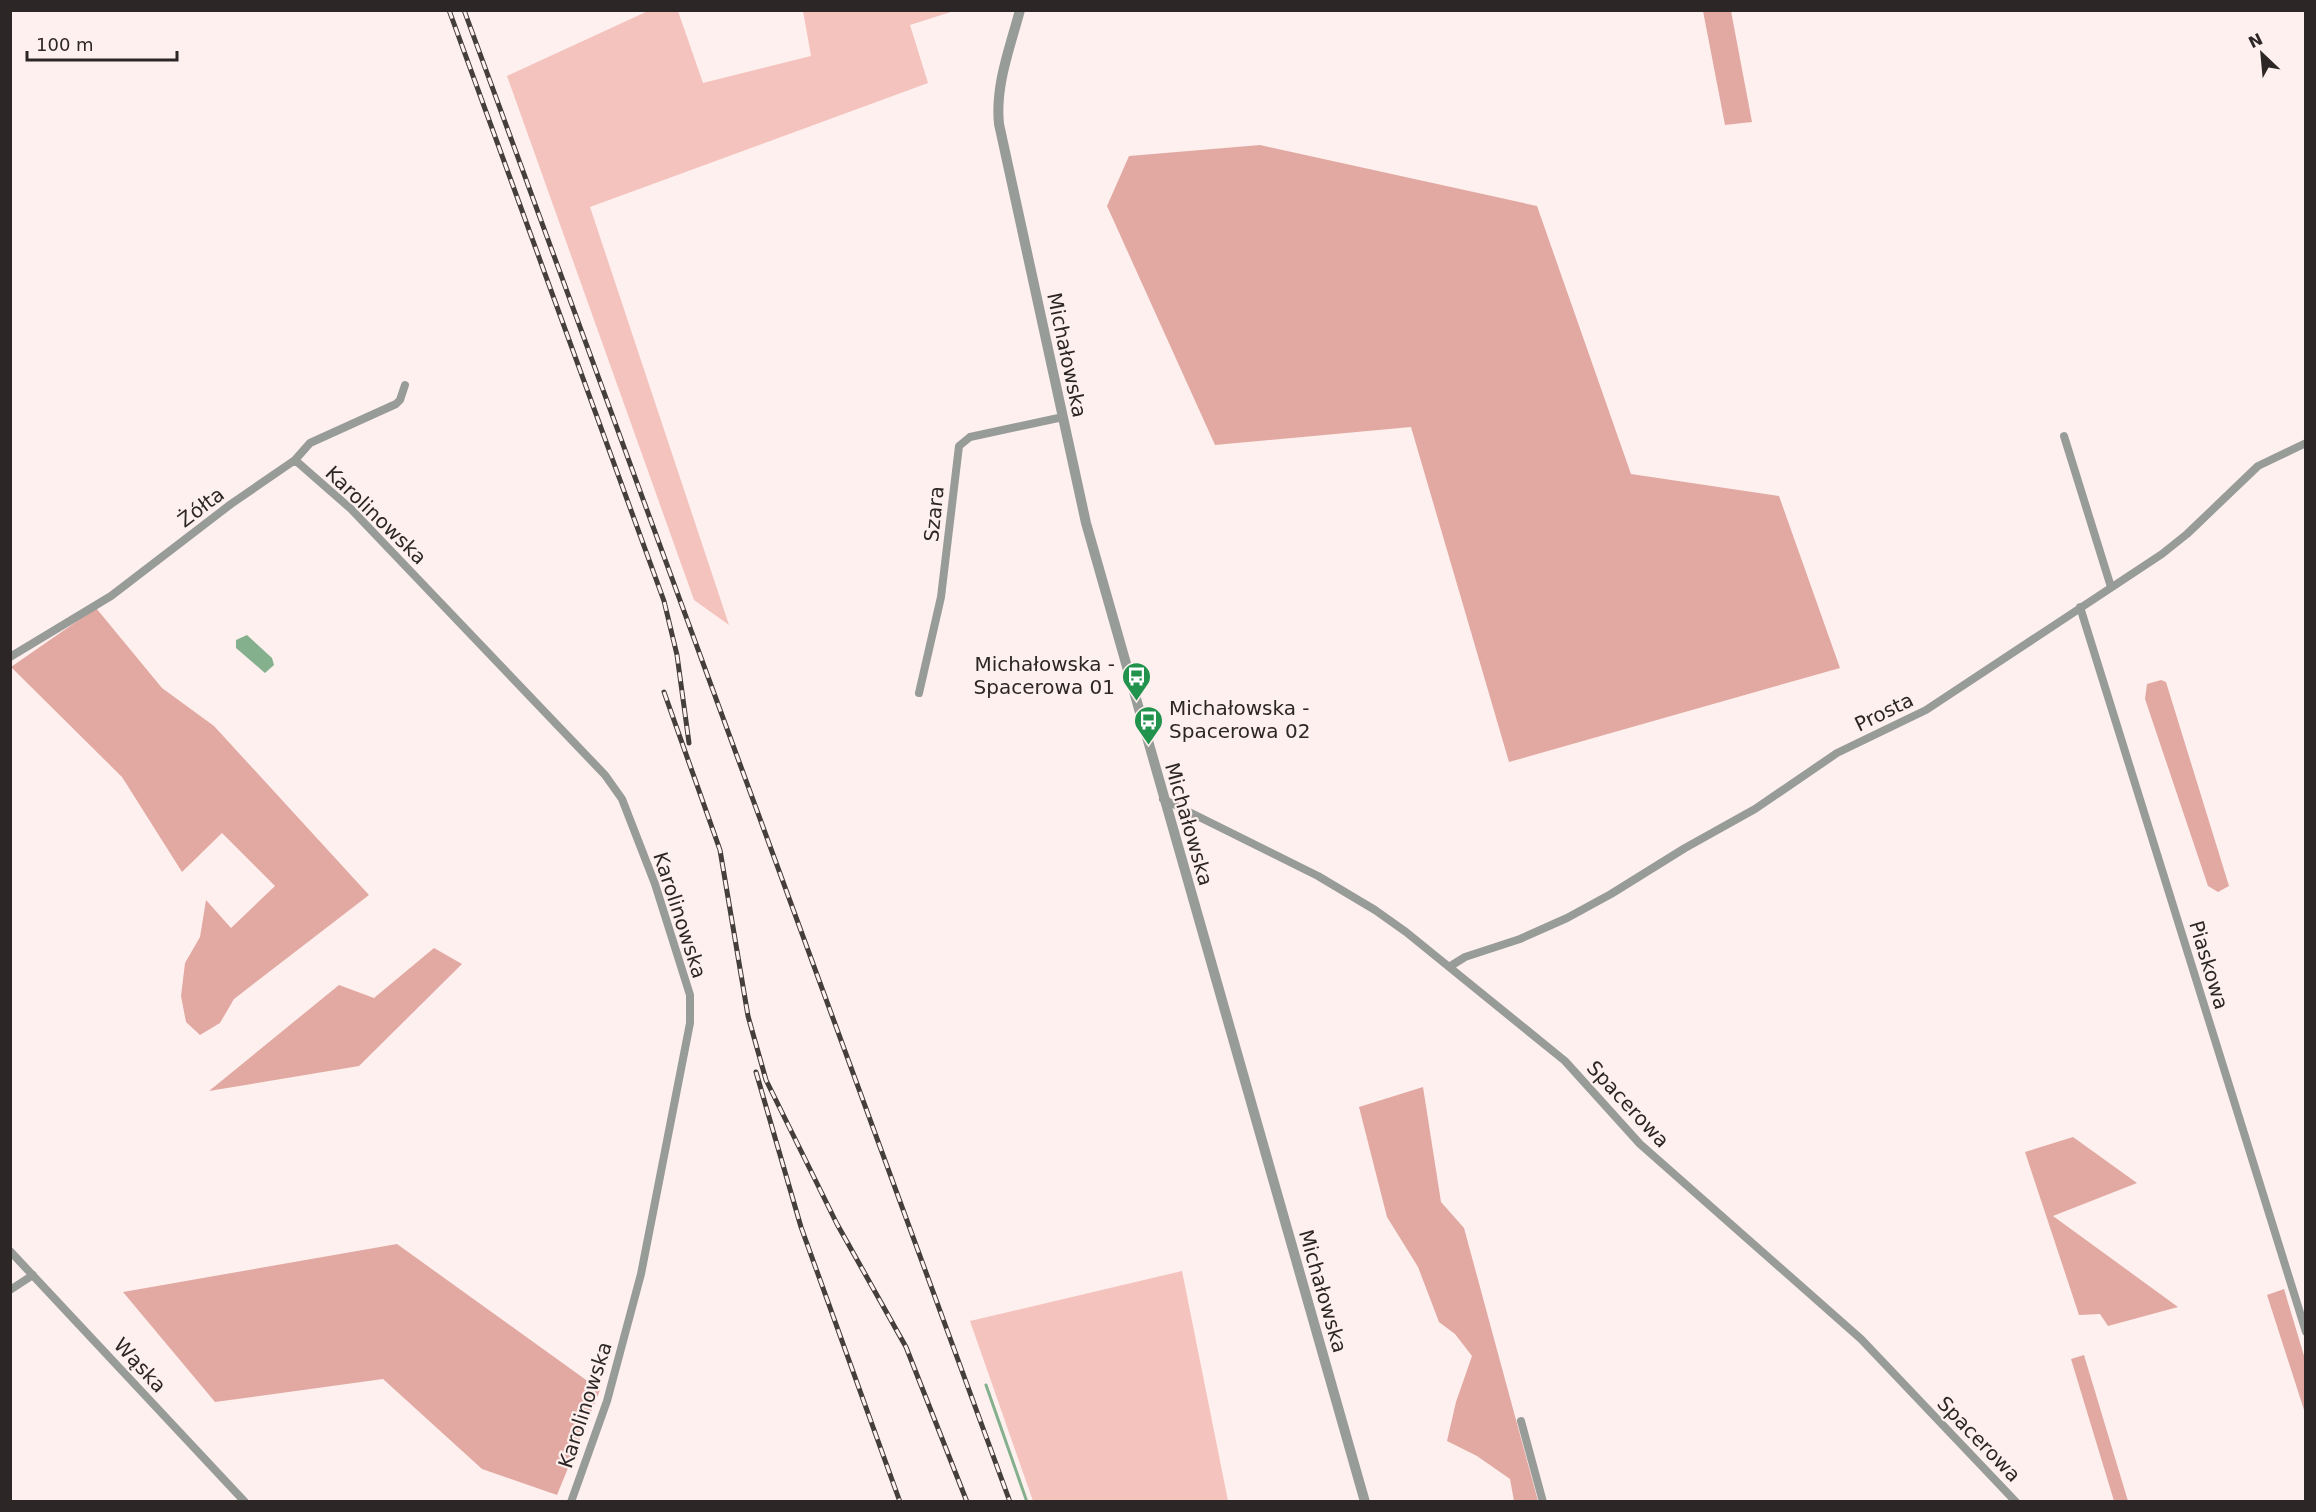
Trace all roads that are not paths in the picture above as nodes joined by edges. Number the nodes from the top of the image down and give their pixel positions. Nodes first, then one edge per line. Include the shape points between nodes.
1 (1020, 10) edge
2 (405, 385) dead end
3 (1063, 417) junction
4 (2064, 436) dead end
5 (2306, 442) edge
6 (295, 460) junction
7 (2111, 587) junction
8 (2080, 607) junction
9 (10, 657) edge
10 (919, 693) dead end
11 (1163, 799) junction
12 (1449, 967) junction
13 (10, 1251) edge
14 (33, 1275) junction
15 (10, 1290) edge
16 (2306, 1332) edge
17 (1521, 1421) dead end
18 (245, 1502) edge
19 (571, 1502) edge
20 (1365, 1502) edge
21 (1543, 1502) edge
22 (2016, 1502) edge

1 - 3 street, Michałowska via 1000,81 999,124
2 - 6 street, Żółta via 396,404 320,437
3 - 10 street, Szara via 970,437 959,446 941,597
3 - 11 street, Michałowska via 1086,523
4 - 7 street
5 - 7 street, Prosta via 2258,466 2187,534
6 - 9 street, Żółta via 111,596
6 - 19 street, Karolinowska via 351,509 605,776 622,800 655,884 690,995 690,1023 641,1274 607,1401
7 - 8 street, Prosta
8 - 12 street, Prosta via 1926,710 1837,753 1755,809 1611,894 1567,918 1465,957
8 - 16 street, Piaskowa
11 - 12 street, Spacerowa via 1318,876 1399,927
11 - 20 street, Michałowska
12 - 22 street, Spacerowa via 1565,1061 1641,1144 1861,1339
13 - 14 street, Wąska
14 - 15 street
14 - 18 street, Wąska
17 - 21 street

